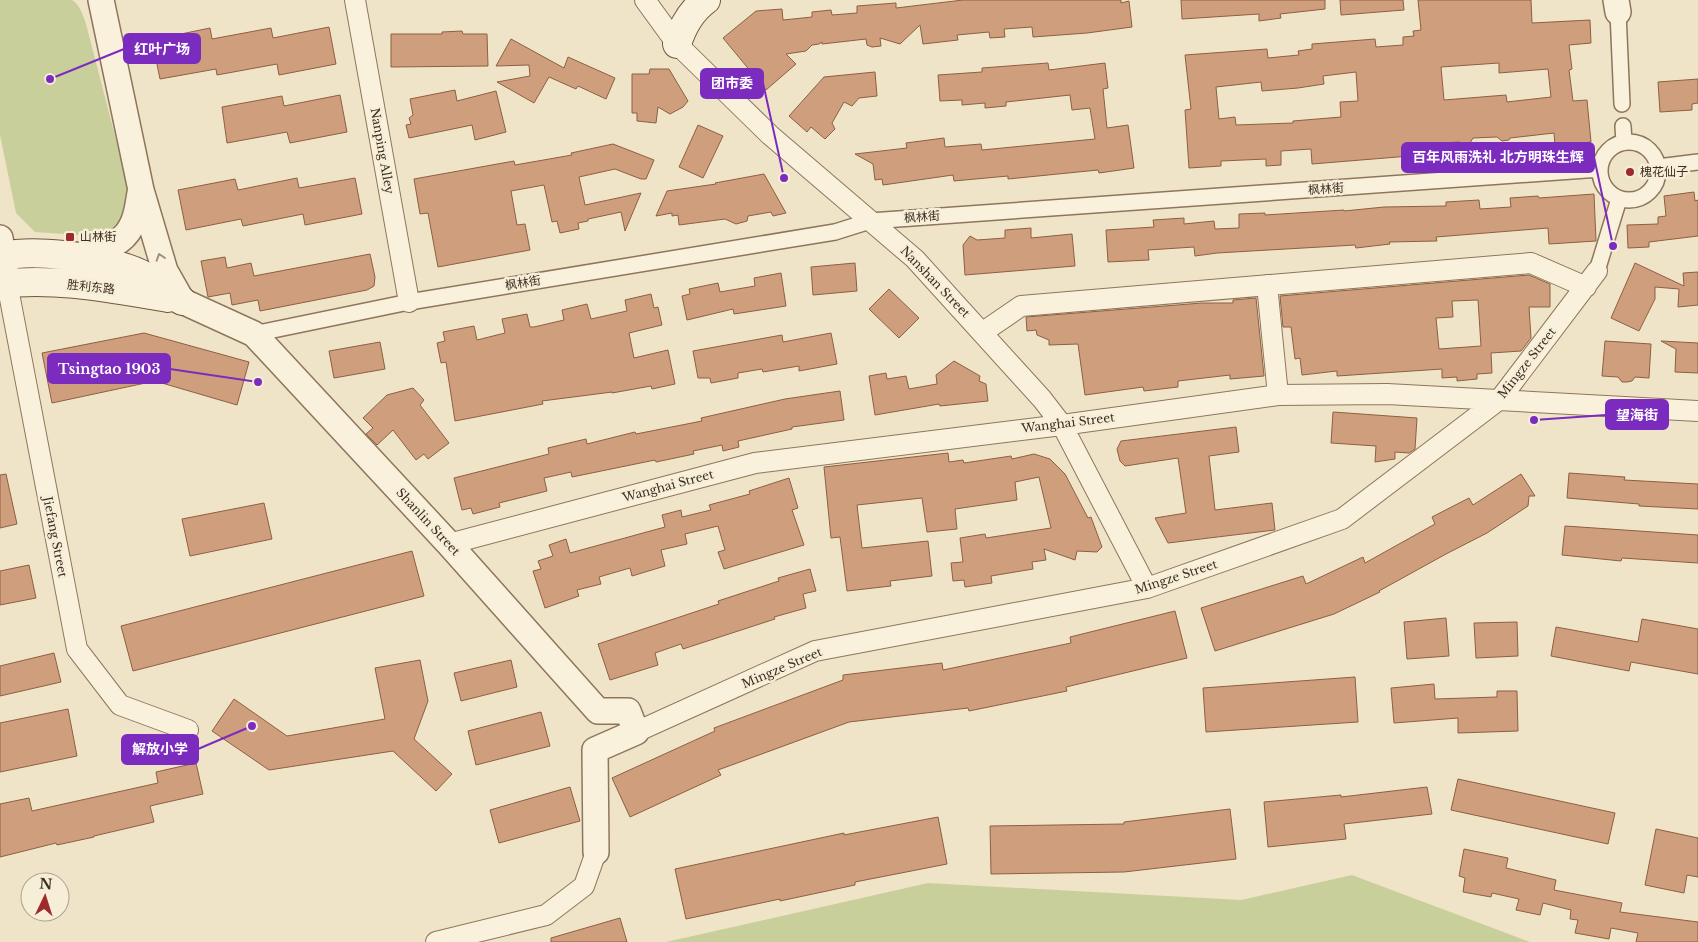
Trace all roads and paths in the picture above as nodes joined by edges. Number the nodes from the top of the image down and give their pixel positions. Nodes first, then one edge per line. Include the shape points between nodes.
1 (101, 0) edge
2 (355, 0) edge
3 (645, 0) edge
4 (706, 0) edge
5 (1617, 6) edge
6 (677, 44) junction
7 (1622, 104) dead end
8 (1623, 126) dead end
9 (1624, 142) junction
10 (1698, 162) edge
11 (1658, 167) junction
12 (1600, 169) junction
13 (140, 190) junction
14 (1619, 199) junction
15 (870, 221) junction
16 (1, 250) edge
17 (74, 256) junction
18 (1591, 279) junction
19 (4, 284) edge
20 (1267, 286) junction
21 (182, 301) junction
22 (409, 302) junction
23 (983, 332) junction
24 (254, 334) junction
25 (1278, 396) junction
26 (1500, 399) junction
27 (1698, 411) edge
28 (1062, 424) junction
29 (449, 544) junction
30 (1147, 588) junction
31 (188, 730) dead end
32 (636, 732) junction
33 (596, 852) joint
34 (436, 942) edge

1 - 13 street
2 - 22 street, Nanping Alley
3 - 6 street, Nanshan Street
4 - 6 main road via 690,16
5 - 7 street
6 - 15 street, Nanshan Street via 770,135
8 - 9 street
9 - 11 street via 1639,144 1652,152
9 - 12 street via 1612,147 1603,157
10 - 11 street
11 - 14 street via 1657,181 1648,194 1634,200
12 - 14 street via 1602,182
12 - 15 street, 枫林街
13 - 17 street via 132,226 125,236 95,253
21 -> 13 street via 165,271
14 - 18 street
15 - 22 street, 枫林街 via 835,232
15 - 23 street, Nanshan Street via 915,259
16 - 17 main road
16 - 19 street
17 - 21 main road via 126,268
18 - 20 street via 1531,264
18 - 26 street, Mingze Street
19 - 21 main road, 胜利东路 via 49,282
19 - 31 street, Jiefang Street via 77,649 120,705
20 - 23 street via 1021,306
20 - 25 street
21 - 24 street, Shanlin Street
22 - 24 street, 枫林街
23 - 28 street, Nanshan Street
24 - 29 street, Shanlin Street
25 - 26 street, Wanghai Street via 1387,394
25 - 28 street, Wanghai Street
26 - 27 street, Wanghai Street
26 - 30 street, Mingze Street via 1342,519
28 - 29 street, Wanghai Street via 755,463
28 - 30 street, Nanshan Street
29 - 32 street, Shanlin Street via 598,711 628,711
30 - 32 street, Mingze Street via 815,651
32 - 33 street via 595,750
33 - 34 street via 584,886 546,915

